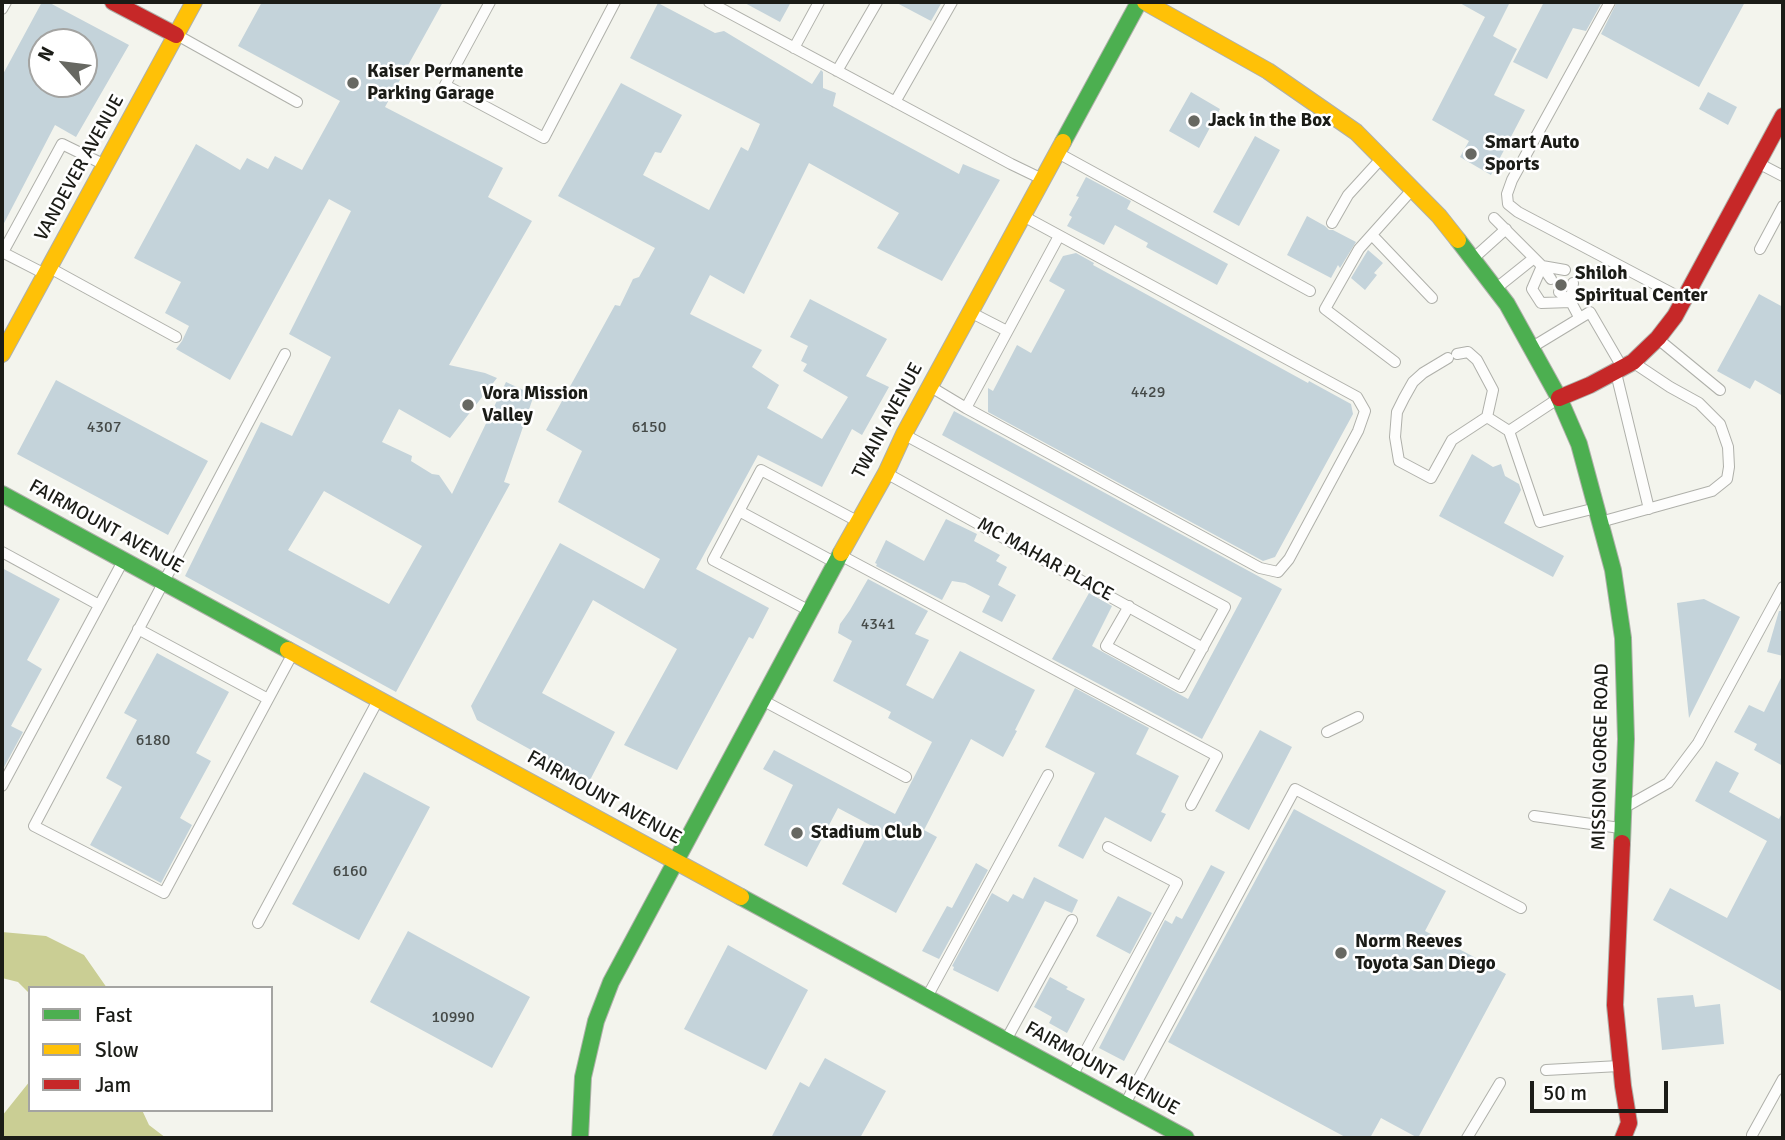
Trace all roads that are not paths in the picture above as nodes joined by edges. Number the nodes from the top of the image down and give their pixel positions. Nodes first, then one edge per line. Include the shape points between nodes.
1 (6, 2) edge
2 (113, 2) edge
3 (194, 2) edge
4 (491, 2) edge
5 (615, 2) edge
6 (709, 2) edge
7 (819, 2) edge
8 (877, 2) edge
9 (952, 2) edge
10 (1139, 2) edge
11 (1145, 2) edge
12 (1610, 2) edge
13 (2, 9) edge
14 (176, 35) junction
15 (794, 48) junction
16 (837, 71) junction
17 (297, 102) dead end
18 (895, 102) junction
19 (1783, 116) edge
20 (1058, 153) junction
21 (1382, 158) junction
22 (1758, 163) junction
23 (105, 166) junction
24 (1783, 176) edge
25 (1044, 179) junction
26 (1413, 189) junction
27 (1783, 206) edge
28 (1024, 216) junction
29 (1494, 218) dead end
30 (1332, 223) dead end
31 (1506, 229) junction
32 (1372, 234) junction
33 (1059, 236) junction
34 (1760, 249) dead end
35 (3, 252) edge
36 (1534, 258) junction
37 (1473, 259) junction
38 (1542, 267) junction
39 (1565, 270) dead end
40 (47, 271) junction
41 (1550, 279) dead end
42 (1573, 283) dead end
43 (1495, 289) junction
44 (1310, 291) dead end
45 (1559, 292) dead end
46 (1432, 298) dead end
47 (1683, 300) junction
48 (1571, 303) junction
49 (971, 313) junction
50 (1579, 317) junction
51 (1007, 331) junction
52 (176, 337) dead end
53 (1658, 338) junction
54 (1532, 347) junction
55 (2, 354) edge
56 (285, 354) dead end
57 (1395, 362) dead end
58 (1623, 367) junction
59 (930, 387) junction
60 (1720, 390) dead end
61 (1559, 398) junction
62 (966, 408) junction
63 (1488, 417) junction
64 (1509, 430) junction
65 (904, 434) junction
66 (886, 473) junction
67 (2, 494) edge
68 (1649, 509) junction
69 (739, 511) junction
70 (1599, 515) junction
71 (857, 522) junction
72 (2, 552) edge
73 (837, 559) junction
74 (124, 561) junction
75 (163, 582) junction
76 (1783, 587) edge
77 (99, 605) junction
78 (1129, 606) junction
79 (809, 611) junction
80 (138, 629) junction
81 (1203, 648) junction
82 (293, 653) junction
83 (268, 699) junction
84 (379, 699) junction
85 (762, 700) junction
86 (1358, 717) dead end
87 (1327, 732) dead end
88 (1048, 775) dead end
89 (906, 777) dead end
90 (2, 786) edge
91 (1191, 805) dead end
92 (1623, 808) junction
93 (1534, 816) dead end
94 (1623, 828) junction
95 (1108, 847) dead end
96 (676, 861) junction
97 (1521, 908) dead end
98 (1072, 920) dead end
99 (258, 923) dead end
100 (926, 997) junction
101 (1006, 1040) junction
102 (1621, 1066) junction
103 (1546, 1070) dead end
104 (1072, 1076) junction
105 (1783, 1079) edge
106 (1500, 1083) dead end
107 (1125, 1105) junction
108 (1626, 1130) edge
109 (1752, 1135) dead end
110 (580, 1138) edge
111 (1186, 1138) edge
112 (1467, 1138) edge
113 (1644, 1138) edge

1 - 13 lane
2 - 14 main road
3 - 14 main road, VANDEVER AVENUE
4 - 5 lane via 445,85 544,138
6 - 15 lane
7 - 15 lane
8 - 16 lane
9 - 18 lane
10 - 20 main road, TWAIN AVENUE
11 - 21 main road, MISSION GORGE ROAD via 1268,71 1356,132
12 - 47 lane via 1512,180 1508,204
14 - 17 lane
14 - 23 main road, VANDEVER AVENUE
15 - 16 lane
16 - 18 lane
18 - 25 lane
19 - 22 main road
20 - 25 main road, TWAIN AVENUE
20 - 44 lane
21 - 26 main road, MISSION GORGE ROAD
21 - 30 lane via 1348,195
22 - 24 lane
22 - 47 main road
23 - 35 lane via 62,144
23 - 40 main road, VANDEVER AVENUE
25 - 28 main road, TWAIN AVENUE
26 - 32 lane
26 - 37 main road, MISSION GORGE ROAD
27 - 34 lane
28 - 33 lane
28 - 49 main road, TWAIN AVENUE
29 - 31 lane
31 - 36 lane
31 - 37 lane
32 - 46 lane
32 - 57 lane via 1325,309
33 - 51 lane
33 - 62 lane via 1357,397 1365,411 1358,432 1296,547 1278,572 1260,568
35 - 40 lane
36 - 38 lane
36 - 43 lane
37 - 43 main road, MISSION GORGE ROAD
38 - 39 lane
38 - 41 lane
38 - 48 lane via 1532,289 1541,303
40 - 52 lane
40 - 55 main road, VANDEVER AVENUE
42 - 48 lane
43 - 54 main road, MISSION GORGE ROAD
45 - 48 lane
47 - 53 main road
48 - 50 lane
49 - 51 lane
49 - 59 main road, TWAIN AVENUE
50 - 54 lane
50 - 58 lane via 1590,312
51 - 62 lane
53 - 58 main road
53 - 60 lane
54 - 61 main road, MISSION GORGE ROAD
56 - 75 lane
58 - 61 main road
58 - 68 lane
58 - 68 lane via 1699,403 1720,424 1728,447 1727,479 1712,491
59 - 62 lane
59 - 65 main road, TWAIN AVENUE
61 - 64 lane
61 - 70 main road, MISSION GORGE ROAD via 1579,444
63 - 63 lane via 1452,440 1432,478 1399,461 1395,437 1397,412 1404,398 1423,373 1452,356 1468,352 1476,360 1493,390
63 - 64 lane
64 - 70 lane via 1541,522
65 - 66 main road, TWAIN AVENUE
65 - 81 lane via 1225,607
66 - 71 main road, TWAIN AVENUE
66 - 78 lane, MC MAHAR PLACE
67 - 74 main road, FAIRMOUNT AVENUE
68 - 70 lane
69 - 71 lane via 761,471
69 - 73 lane
69 - 79 lane via 713,559
70 - 92 main road, MISSION GORGE ROAD via 1614,570 1623,638
71 - 73 main road, TWAIN AVENUE
72 - 77 lane
73 - 79 main road, TWAIN AVENUE
73 - 91 lane via 1217,757
74 - 75 main road, FAIRMOUNT AVENUE
74 - 77 lane
75 - 80 lane
75 - 82 main road, FAIRMOUNT AVENUE
76 - 92 lane via 1698,743 1668,783
77 - 90 lane
78 - 81 lane, MC MAHAR PLACE
78 - 81 lane via 1106,646 1181,687
79 - 85 main road, TWAIN AVENUE
80 - 83 lane
80 - 83 lane via 34,825 46,832 164,894
82 - 83 lane
82 - 84 main road, FAIRMOUNT AVENUE
84 - 96 main road, FAIRMOUNT AVENUE
84 - 99 lane
85 - 89 lane
85 - 96 main road, TWAIN AVENUE
86 - 87 lane
88 - 100 lane
92 - 94 main road, MISSION GORGE ROAD
93 - 94 lane
94 - 102 main road, MISSION GORGE ROAD via 1615,1005
95 - 104 lane via 1177,883
96 - 100 main road, FAIRMOUNT AVENUE
96 - 110 main road, TWAIN AVENUE via 611,982 596,1021 583,1077
97 - 107 lane via 1295,789
98 - 101 lane
100 - 101 main road, FAIRMOUNT AVENUE
101 - 104 main road, FAIRMOUNT AVENUE
102 - 103 lane
102 - 108 main road, MISSION GORGE ROAD
104 - 107 main road, FAIRMOUNT AVENUE
105 - 109 lane
106 - 112 lane
107 - 111 main road, FAIRMOUNT AVENUE
108 - 113 main road, MISSION GORGE ROAD

